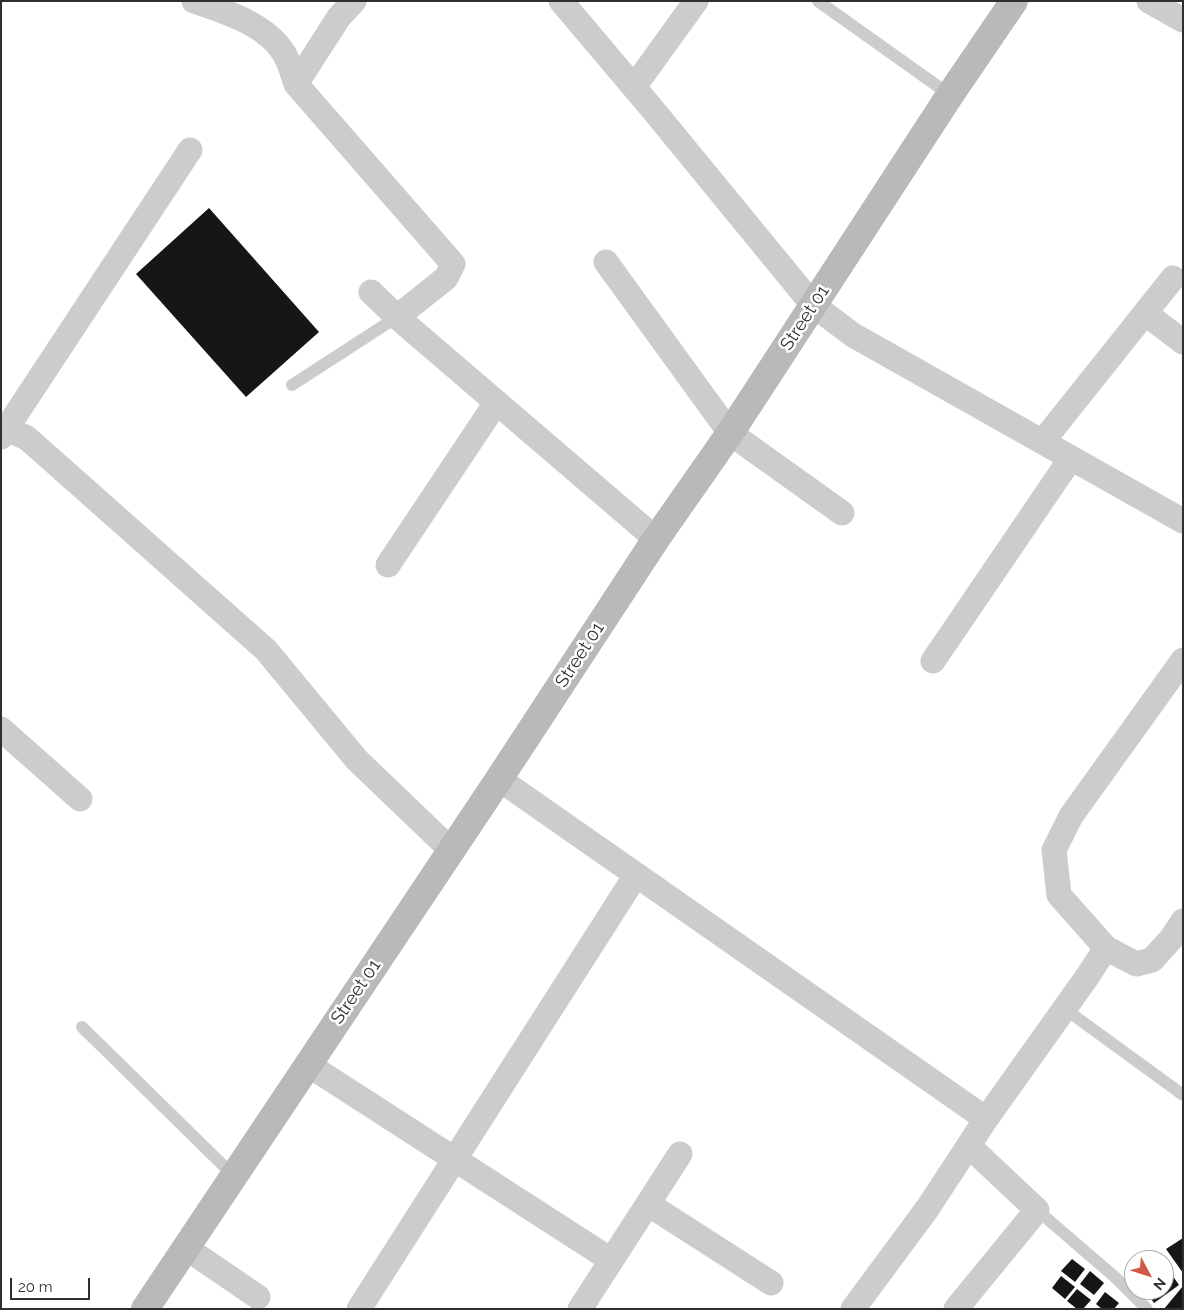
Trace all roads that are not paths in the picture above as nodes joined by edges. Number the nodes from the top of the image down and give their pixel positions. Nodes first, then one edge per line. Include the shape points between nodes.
1 (194, 1) edge
2 (354, 1) edge
3 (561, 1) edge
4 (696, 1) edge
5 (818, 1) edge
6 (1014, 1) edge
7 (1149, 1) edge
8 (224, 6) edge
9 (1183, 20) edge
10 (296, 84) junction
11 (634, 87) junction
12 (950, 95) junction
13 (190, 150) dead end
14 (606, 262) dead end
15 (1173, 278) dead end
16 (371, 292) dead end
17 (813, 305) junction
18 (1145, 313) junction
19 (397, 317) junction
20 (1183, 342) edge
21 (292, 385) dead end
22 (496, 403) junction
23 (4, 433) edge
24 (730, 434) junction
25 (1042, 441) junction
26 (1071, 458) junction
27 (842, 513) dead end
28 (1183, 521) edge
29 (656, 539) junction
30 (388, 565) dead end
31 (1183, 660) edge
32 (933, 661) dead end
33 (1, 729) edge
34 (499, 779) junction
35 (80, 799) dead end
36 (451, 850) junction
37 (636, 875) junction
38 (1183, 921) edge
39 (1106, 948) junction
40 (1065, 1009) junction
41 (82, 1027) dead end
42 (307, 1064) junction
43 (1183, 1095) edge
44 (986, 1119) junction
45 (969, 1146) junction
46 (680, 1154) dead end
47 (455, 1160) junction
48 (234, 1176) junction
49 (648, 1204) junction
50 (1037, 1210) junction
51 (186, 1248) junction
52 (611, 1260) junction
53 (771, 1284) dead end
54 (258, 1297) dead end
55 (145, 1309) edge
56 (359, 1309) edge
57 (580, 1309) edge
58 (853, 1309) edge
59 (956, 1309) edge
60 (1147, 1309) edge

1 - 8 street
2 - 10 street via 339,17
3 - 11 street
4 - 11 street
5 - 12 lane
6 - 12 street, Street 01
7 - 9 street
8 - 10 street via 270,37 287,57
10 - 19 street via 453,264 446,278
11 - 17 street
12 - 17 street, Street 01
13 - 23 street
14 - 24 street
15 - 18 street
16 - 19 street
17 - 24 street, Street 01
17 - 25 street via 853,335
18 - 20 street
18 - 25 street
19 - 21 lane
19 - 22 street
22 - 29 street
22 - 30 street
23 - 36 street via 26,438 266,650 357,760
24 - 27 street
24 - 29 street, Street 01
25 - 26 street
26 - 28 street
26 - 32 street
29 - 34 street, Street 01
31 - 39 street via 1071,816 1054,850 1059,895
33 - 35 street
34 - 36 street, Street 01
34 - 37 street
36 - 42 street, Street 01
37 - 44 street
37 - 47 street
38 - 39 street via 1152,960 1136,964
39 - 40 street
40 - 43 lane
40 - 44 street
41 - 48 lane
42 - 47 street
42 - 48 street, Street 01
44 - 45 street
45 - 50 street
45 - 58 street
46 - 49 street
47 - 52 street
47 - 56 street
48 - 51 street, Street 01
49 - 52 street
49 - 53 street
50 - 59 street
50 - 60 lane
51 - 54 street
51 - 55 street, Street 01
52 - 57 street

